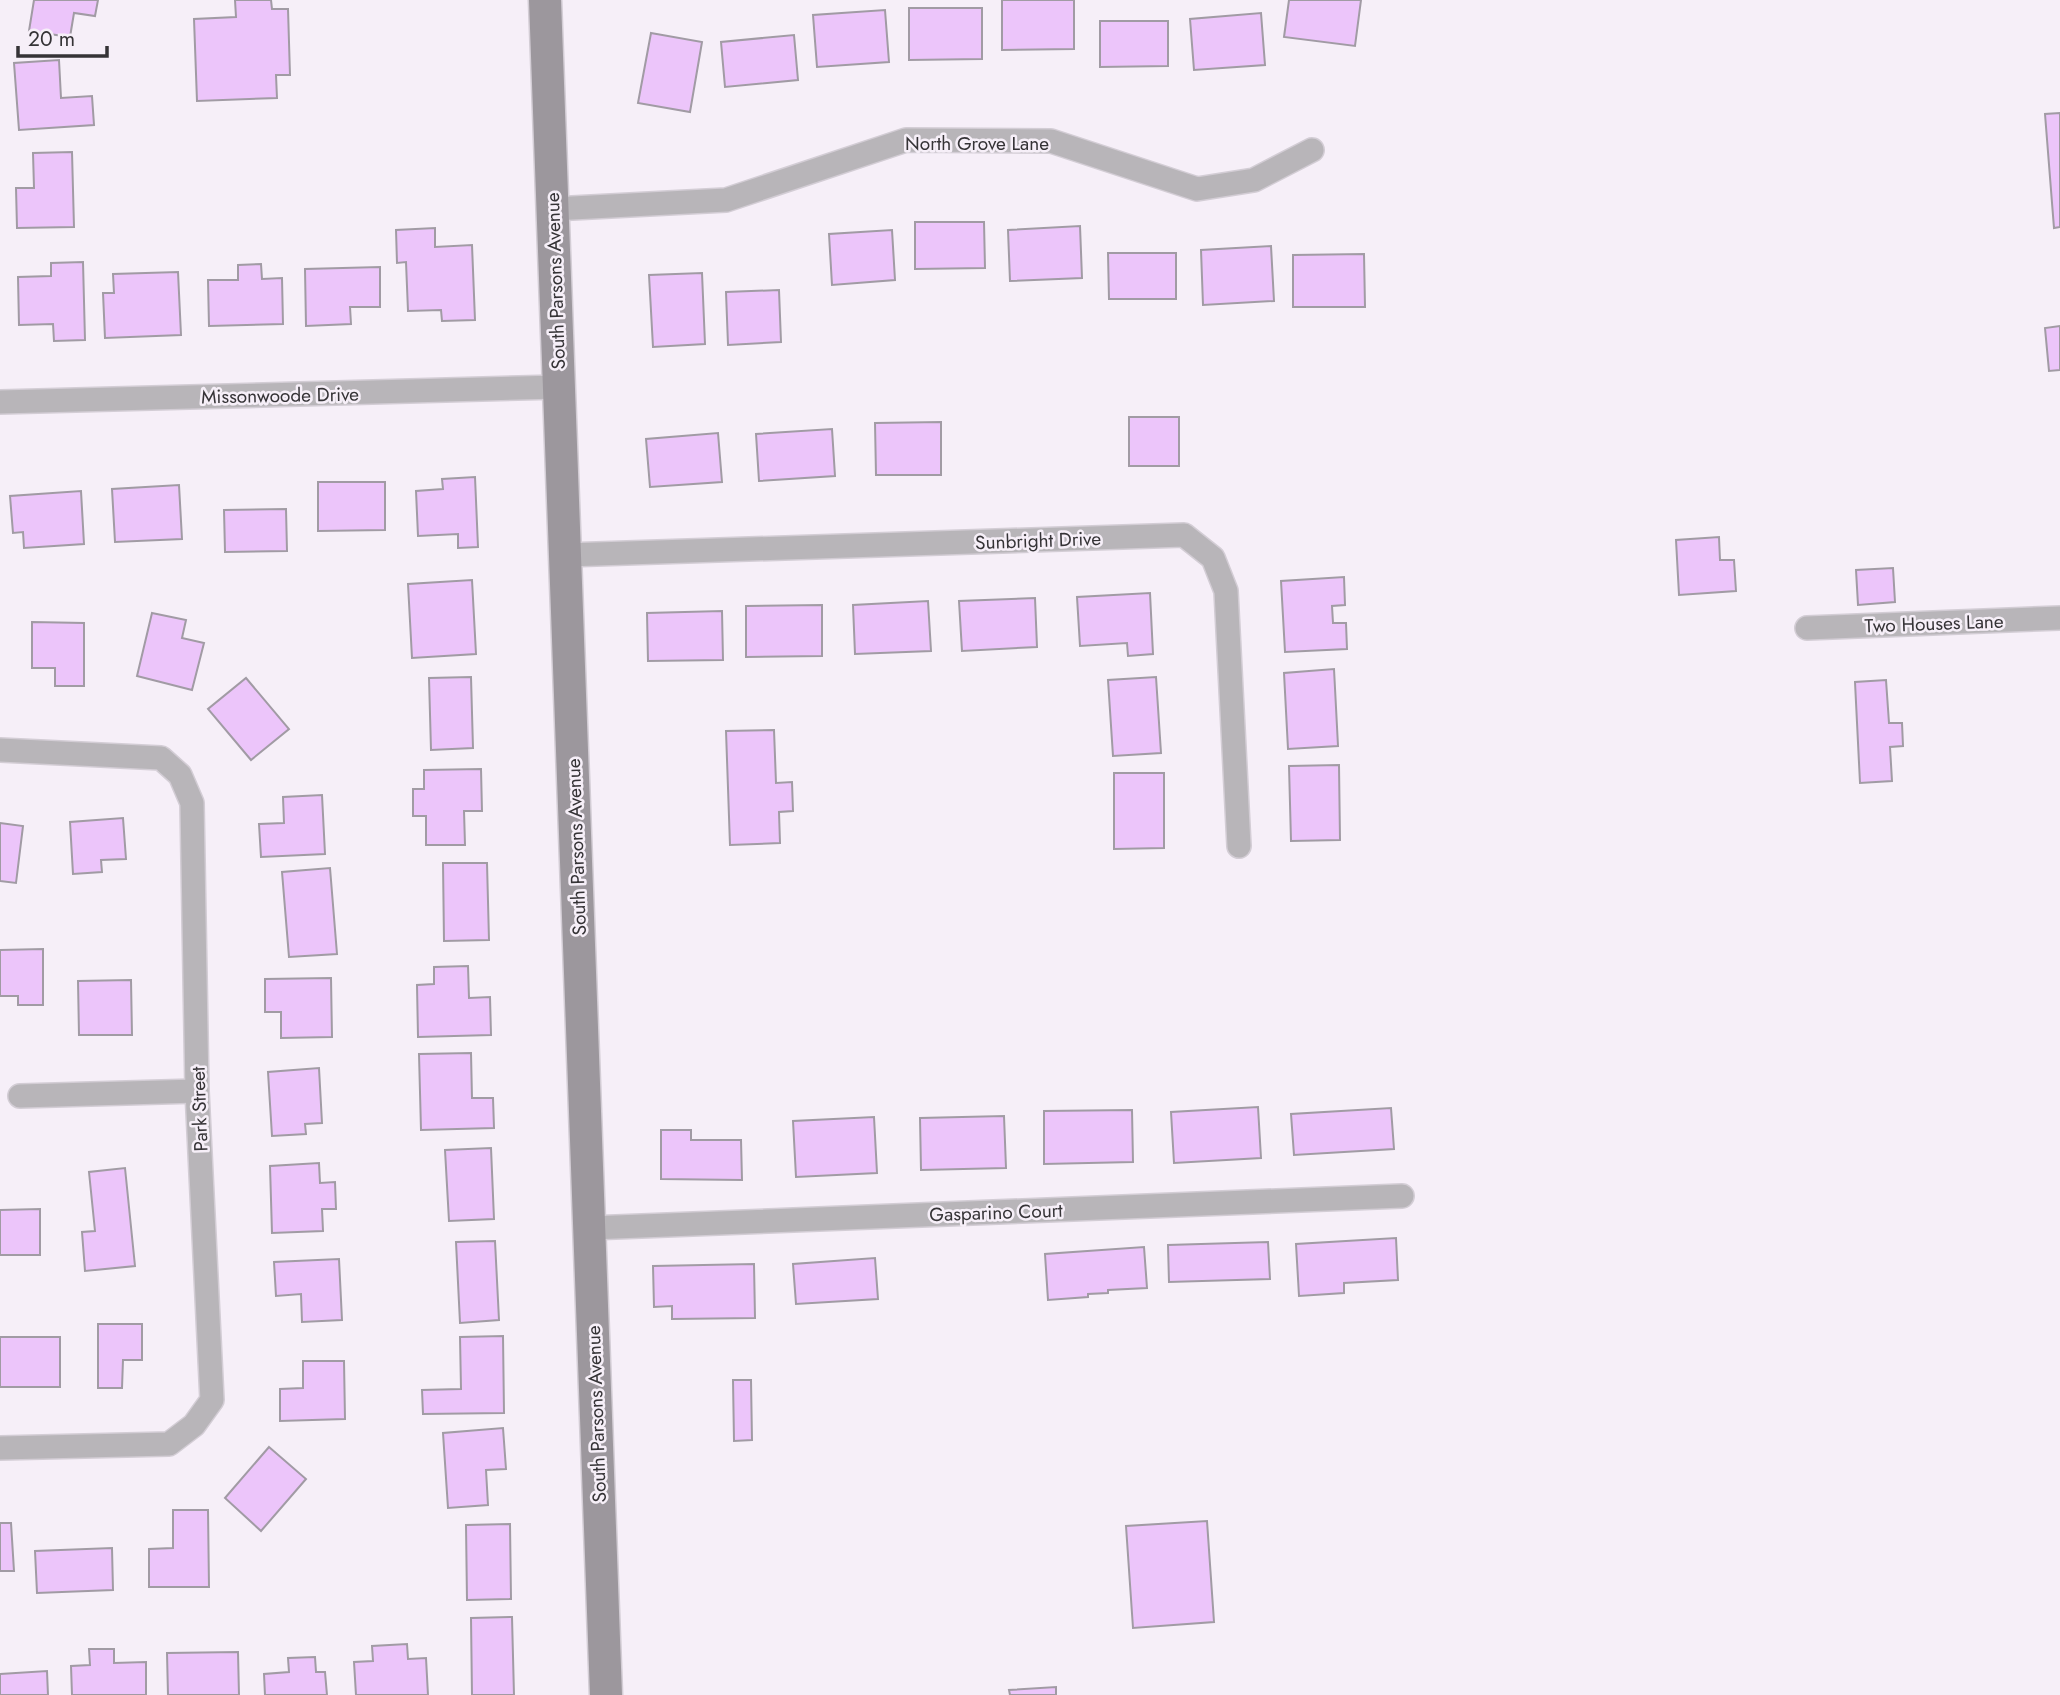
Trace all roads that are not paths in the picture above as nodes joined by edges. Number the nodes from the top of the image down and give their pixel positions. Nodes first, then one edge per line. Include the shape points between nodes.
1 (545, 0) edge
2 (1312, 150) dead end
3 (553, 209) junction
4 (559, 387) junction
5 (0, 402) edge
6 (566, 555) junction
7 (2060, 618) edge
8 (1808, 628) dead end
9 (0, 750) edge
10 (1239, 846) dead end
11 (197, 1091) junction
12 (20, 1096) dead end
13 (1402, 1196) dead end
14 (590, 1228) junction
15 (0, 1448) edge
16 (606, 1695) edge

1 - 3 street, South Parsons Avenue
2 - 3 street, North Grove Lane via 1254,180 1197,189 1051,141 906,140 726,200
3 - 4 street, South Parsons Avenue
4 - 5 street, Missonwoode Drive
4 - 6 street, South Parsons Avenue
6 - 10 street, Sunbright Drive via 1184,536 1213,558 1226,591
6 - 14 street, South Parsons Avenue
7 - 8 street, Two Houses Lane
9 - 11 street, Park Street via 160,758 180,775 192,803
11 - 12 street
11 - 15 street, Park Street via 212,1400 194,1425 169,1444
13 - 14 street, Gasparino Court
14 - 16 street, South Parsons Avenue

